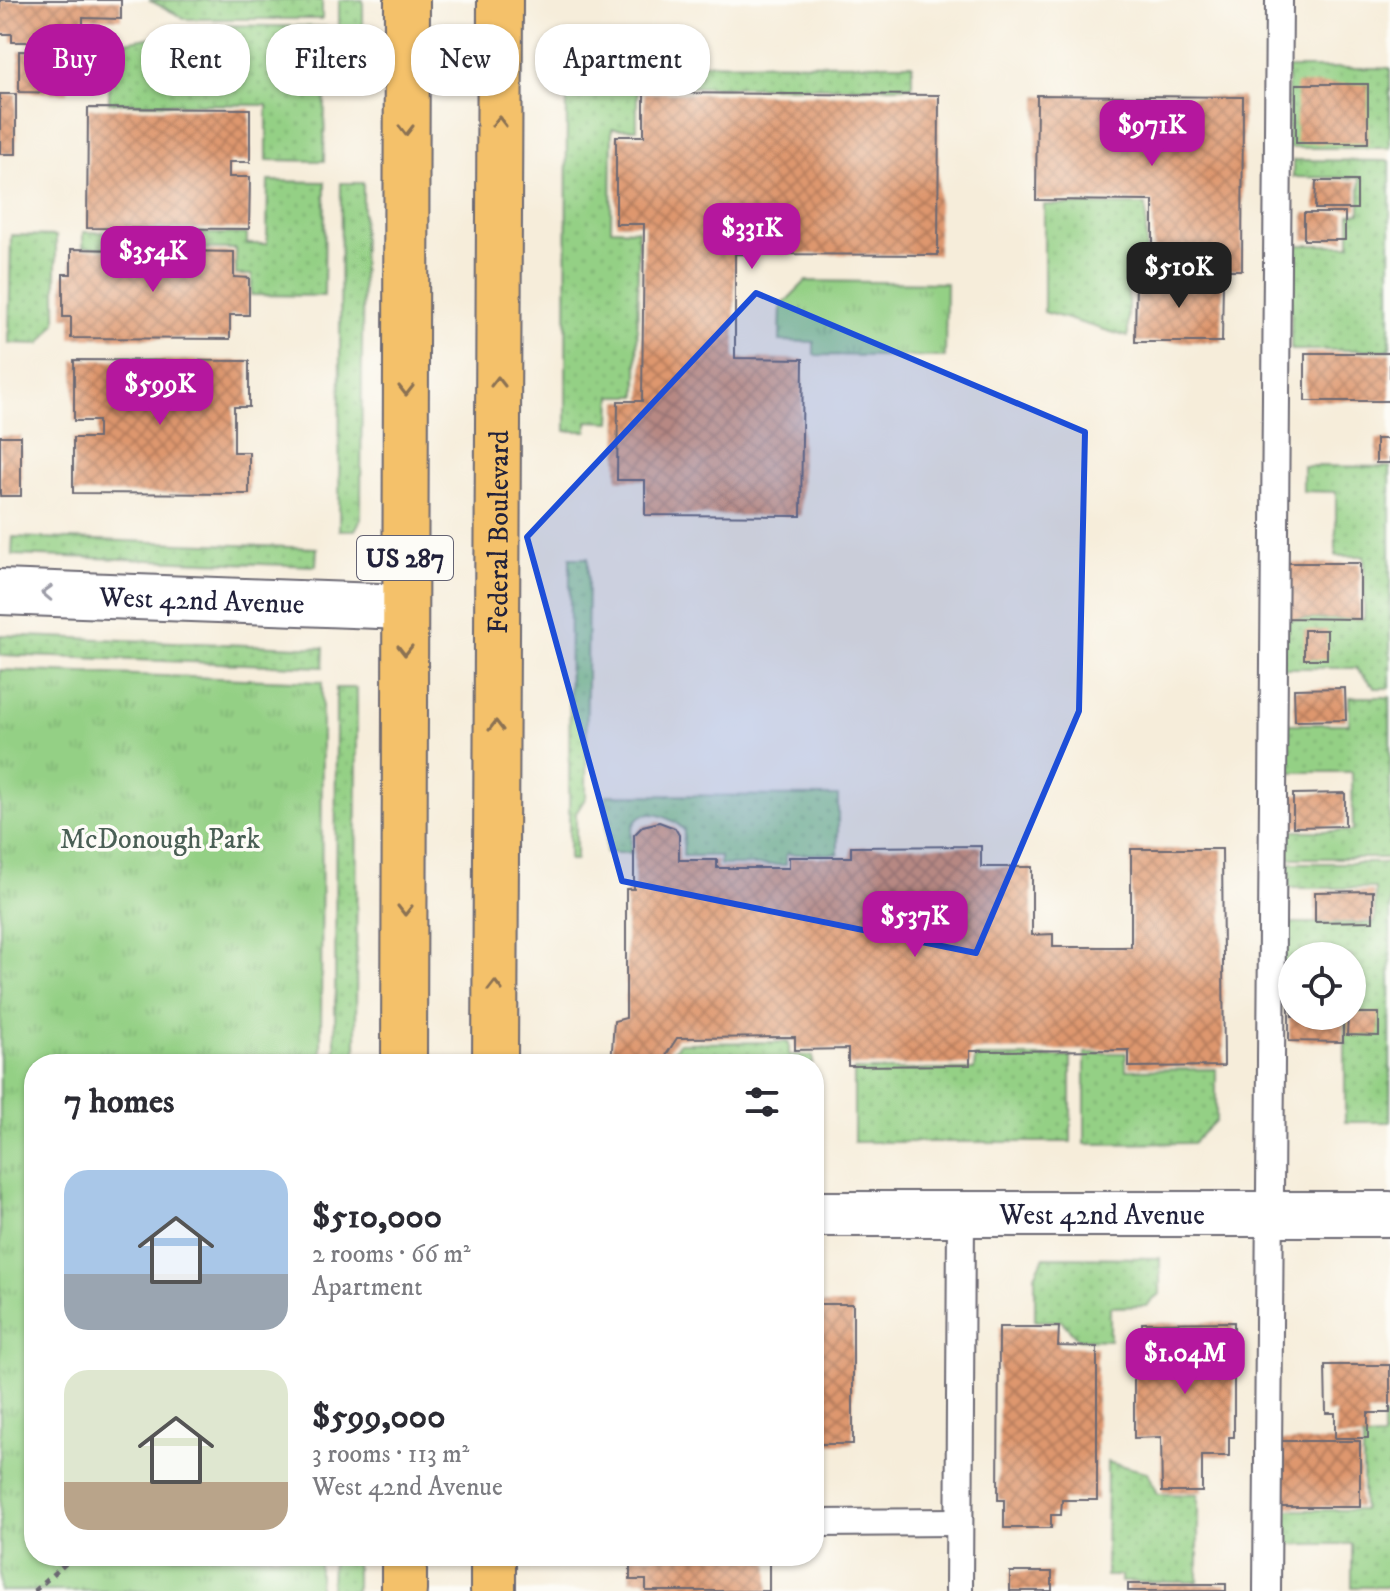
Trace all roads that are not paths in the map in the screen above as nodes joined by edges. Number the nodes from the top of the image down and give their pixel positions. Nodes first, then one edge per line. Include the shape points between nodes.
1 (407, 0) edge
2 (500, 0) edge
3 (1279, 0) edge
4 (0, 592) edge
5 (405, 607) junction
6 (404, 1054) edge
7 (495, 1054) edge
8 (824, 1214) edge
9 (961, 1214) junction
10 (1270, 1214) junction
11 (1390, 1214) edge
12 (959, 1522) junction
13 (824, 1523) edge
14 (404, 1566) edge
15 (493, 1566) edge
16 (404, 1591) edge
17 (493, 1591) edge
18 (959, 1591) edge
19 (1267, 1591) edge

1 -> 5 main road, US 287
7 -> 2 main road, Federal Boulevard
3 - 10 lane
5 -> 4 street, West 42nd Avenue
5 -> 6 main road, US 287
8 - 9 street, West 42nd Avenue
9 - 10 street, West 42nd Avenue
9 - 12 lane
10 - 11 street, West 42nd Avenue
10 - 19 lane
12 - 13 lane
12 - 18 lane
14 - 16 main road
15 - 17 main road

